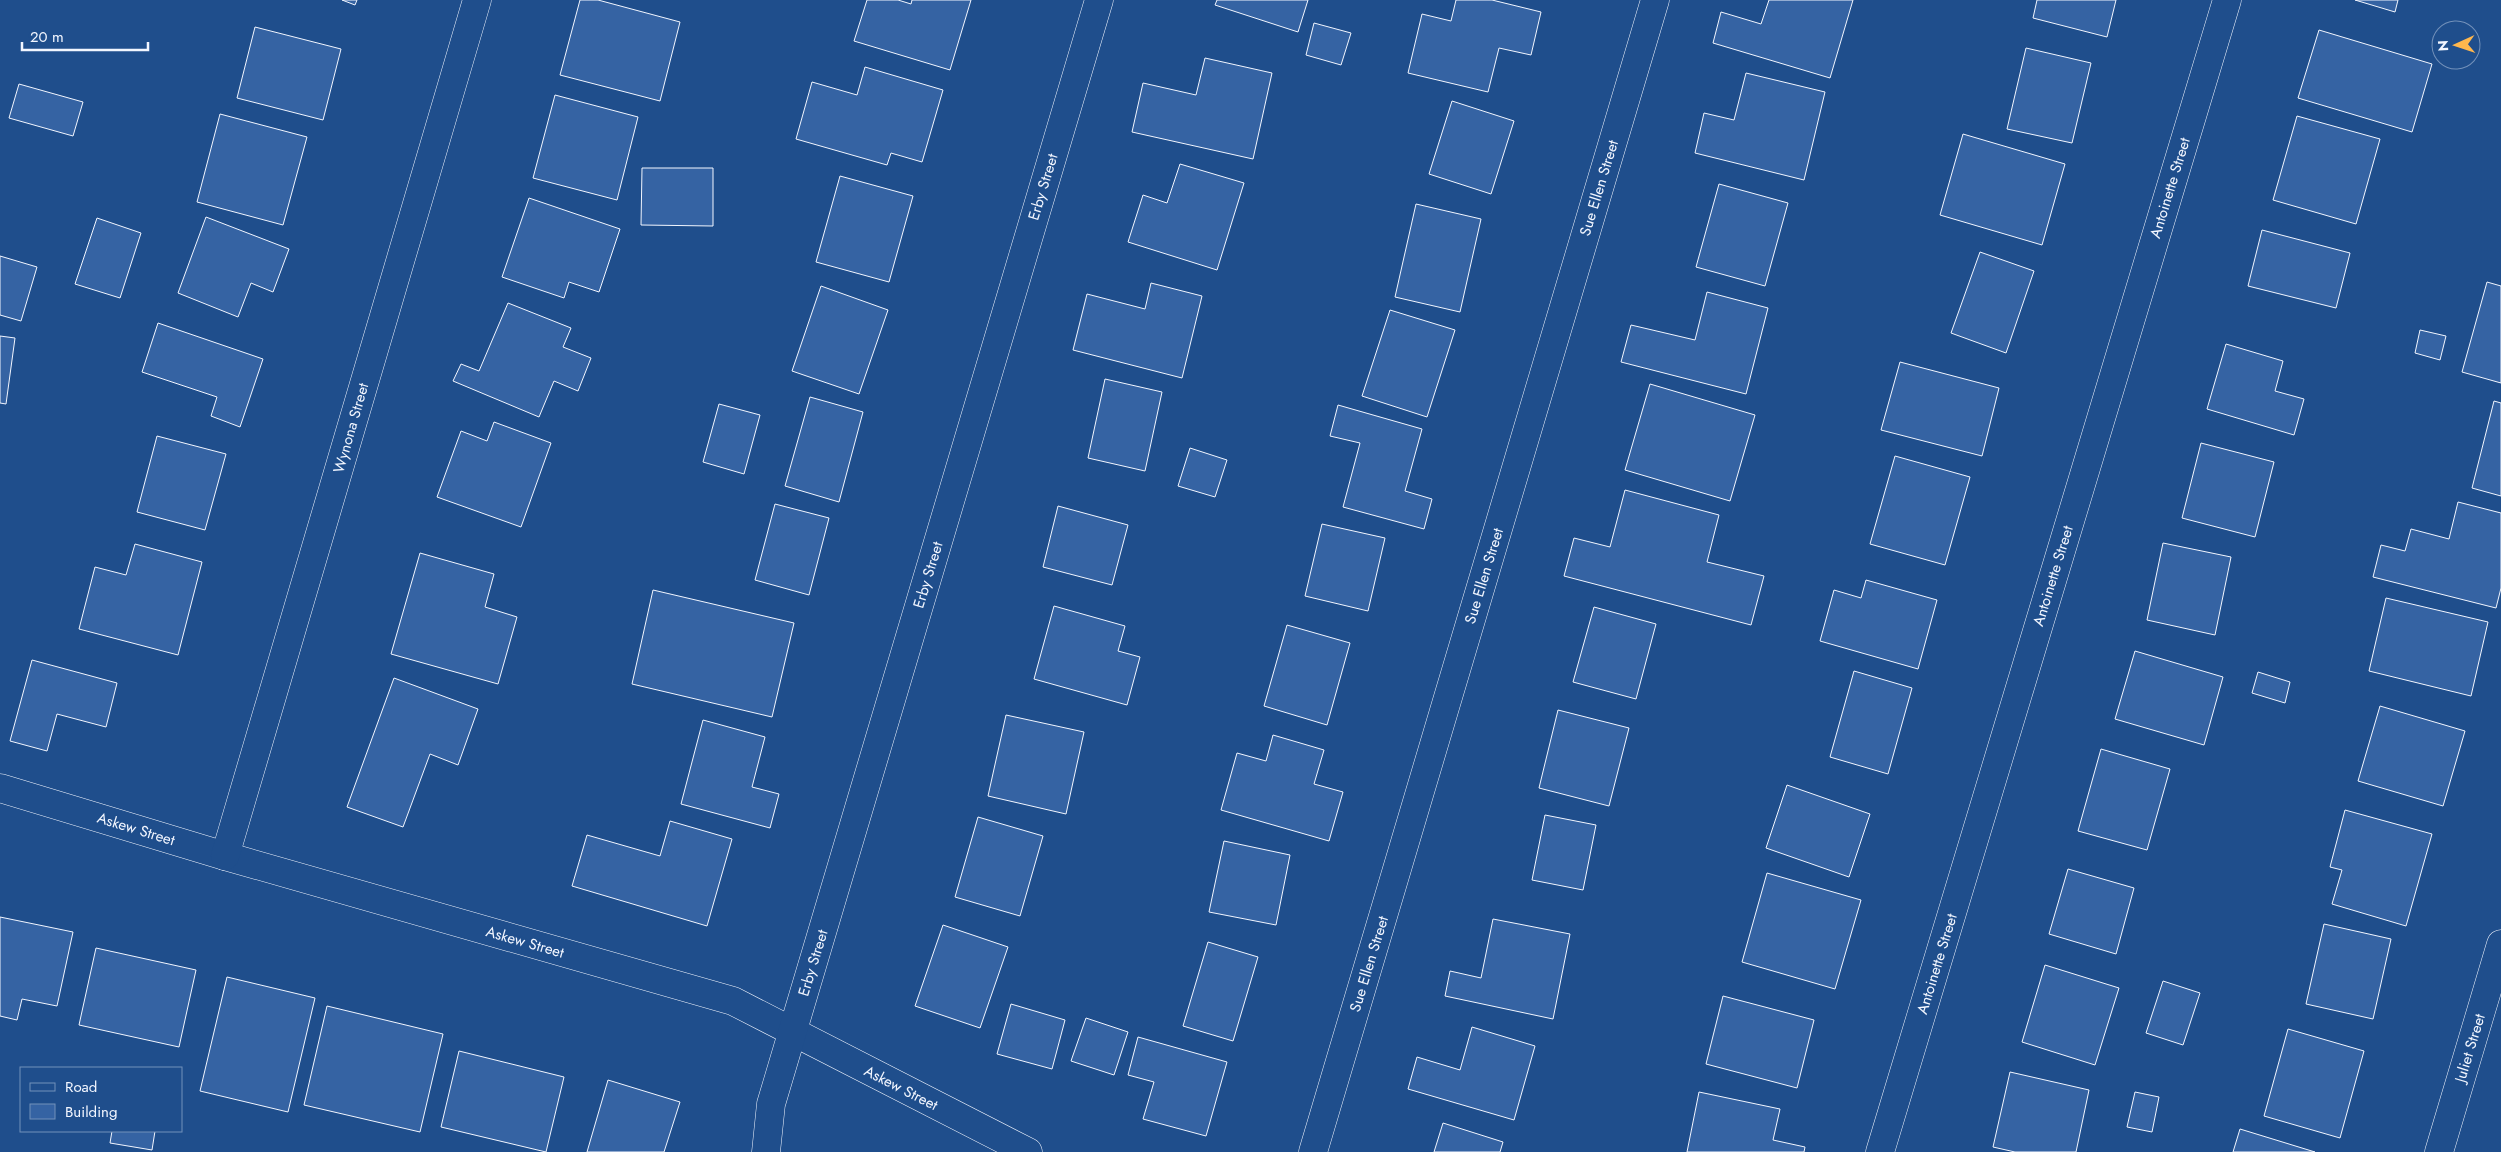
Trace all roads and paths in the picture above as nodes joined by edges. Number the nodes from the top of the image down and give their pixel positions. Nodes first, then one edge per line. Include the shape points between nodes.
1 (477, 0) edge
2 (1099, 0) edge
3 (1655, 0) edge
4 (2227, 0) edge
5 (0, 788) edge
6 (225, 856) junction
7 (2501, 944) edge
8 (792, 1033) junction
9 (766, 1152) edge
10 (1028, 1152) edge
11 (1313, 1152) edge
12 (1880, 1152) edge
13 (2439, 1152) edge

1 - 6 street, Wynona Street
2 - 8 street, Erby Street
3 - 11 street, Sue Ellen Street
4 - 12 street, Antoinette Street
5 - 6 street, Askew Street
6 - 8 street, Askew Street via 733,1001
7 - 13 street, Juliet Street
8 - 9 street, Erby Street via 771,1104
8 - 10 street, Askew Street

